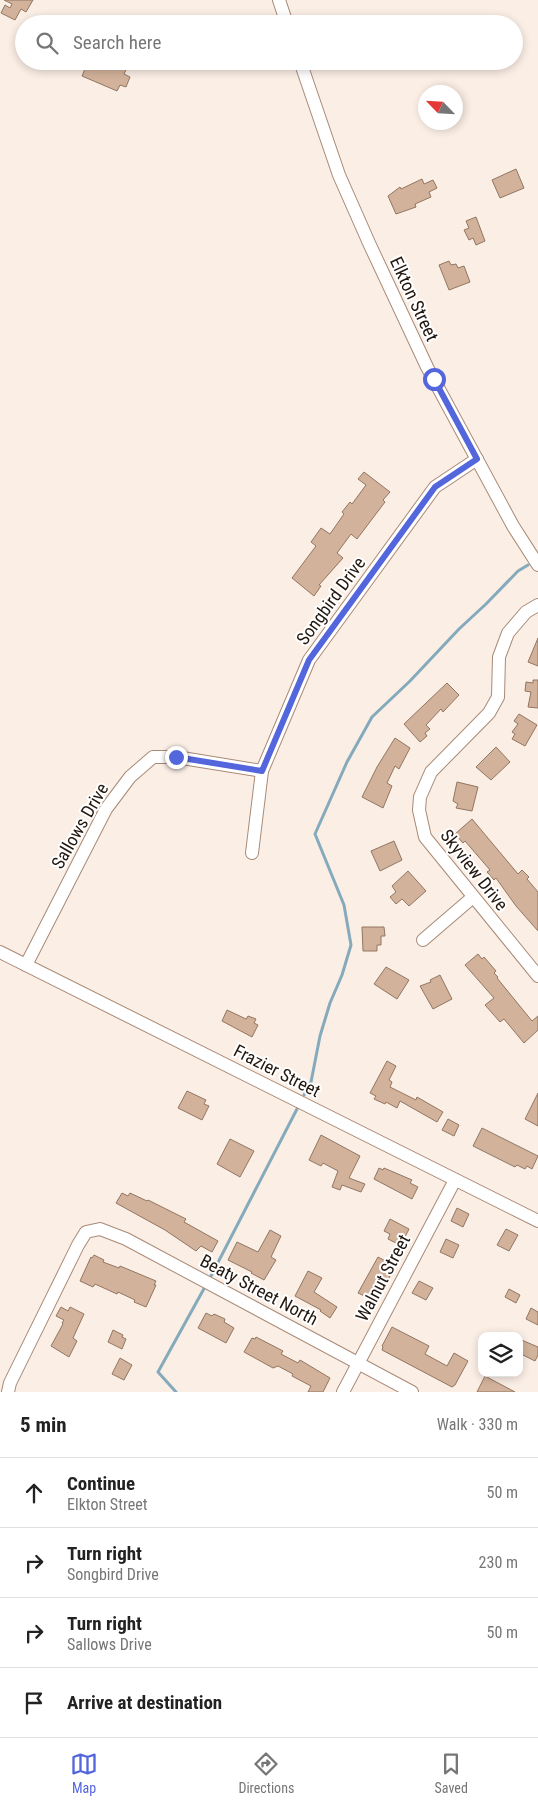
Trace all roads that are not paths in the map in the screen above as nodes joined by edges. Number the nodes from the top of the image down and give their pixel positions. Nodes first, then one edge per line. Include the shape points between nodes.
1 (279, 0) edge
2 (284, 15) edge
3 (303, 70) edge
4 (477, 459) junction
5 (538, 565) edge
6 (538, 605) edge
7 (262, 771) junction
8 (252, 853) dead end
9 (473, 897) junction
10 (423, 940) dead end
11 (0, 952) edge
12 (26, 964) junction
13 (538, 976) edge
14 (455, 1180) junction
15 (536, 1215) edge
16 (358, 1362) junction
17 (8, 1392) edge
18 (342, 1392) edge
19 (412, 1392) edge

1 - 2 street
3 - 4 street, Elkton Street via 339,175 369,243 427,367
4 - 5 street, Elkton Street
4 - 7 street, Songbird Drive via 435,487 309,660
6 - 9 street, Skyview Drive via 526,612 508,633 499,657 498,697 489,713 430,772 420,797 419,810 425,837
7 - 8 street, Songbird Drive
7 - 12 street, Sallows Drive via 176,757 152,757 130,777 106,809
9 - 10 street
9 - 13 street, Skyview Drive
11 - 12 street, Frazier Street
12 - 14 street, Frazier Street
14 - 15 street, Frazier Street
14 - 16 street, Walnut Street
16 - 17 street, Beaty Street North via 100,1228 86,1232 78,1245
16 - 18 street, Walnut Street
16 - 19 street, Beaty Street North

